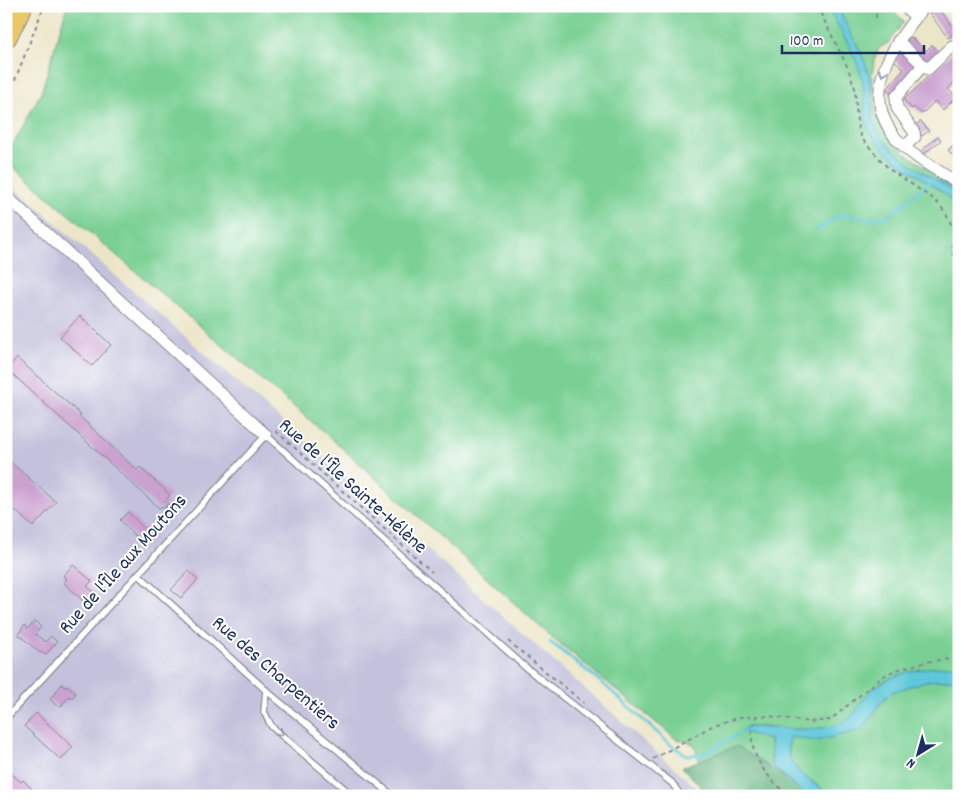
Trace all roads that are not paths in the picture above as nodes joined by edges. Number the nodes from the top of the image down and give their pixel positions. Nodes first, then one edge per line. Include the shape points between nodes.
1 (23, 6) edge
2 (904, 6) edge
3 (925, 6) edge
4 (916, 17) junction
5 (6, 39) edge
6 (898, 41) junction
7 (959, 46) edge
8 (923, 65) junction
9 (905, 146) junction
10 (959, 184) edge
11 (6, 196) edge
12 (271, 433) junction
13 (138, 574) junction
14 (266, 690) junction
15 (6, 718) edge
16 (354, 796) edge
17 (393, 796) edge
18 (681, 796) edge

1 - 5 highway
2 - 4 street
3 - 4 street
4 - 6 street
6 - 8 street
6 -> 9 street via 885,65 880,94 885,122
7 - 8 street via 952,46 928,69
8 - 9 street via 896,97 897,108 915,137
9 - 10 street
11 - 12 street, Rue de l'Île Sainte-Hélène
12 - 13 lane, Rue de l'Île aux Moutons
12 - 18 lane, Rue de l'Île Sainte-Hélène via 524,666 672,783
13 - 14 lane, Rue des Charpentiers
13 - 15 lane, Rue de l'Île aux Moutons
14 -> 16 lane via 264,712 272,727
14 - 17 lane, Rue des Charpentiers

